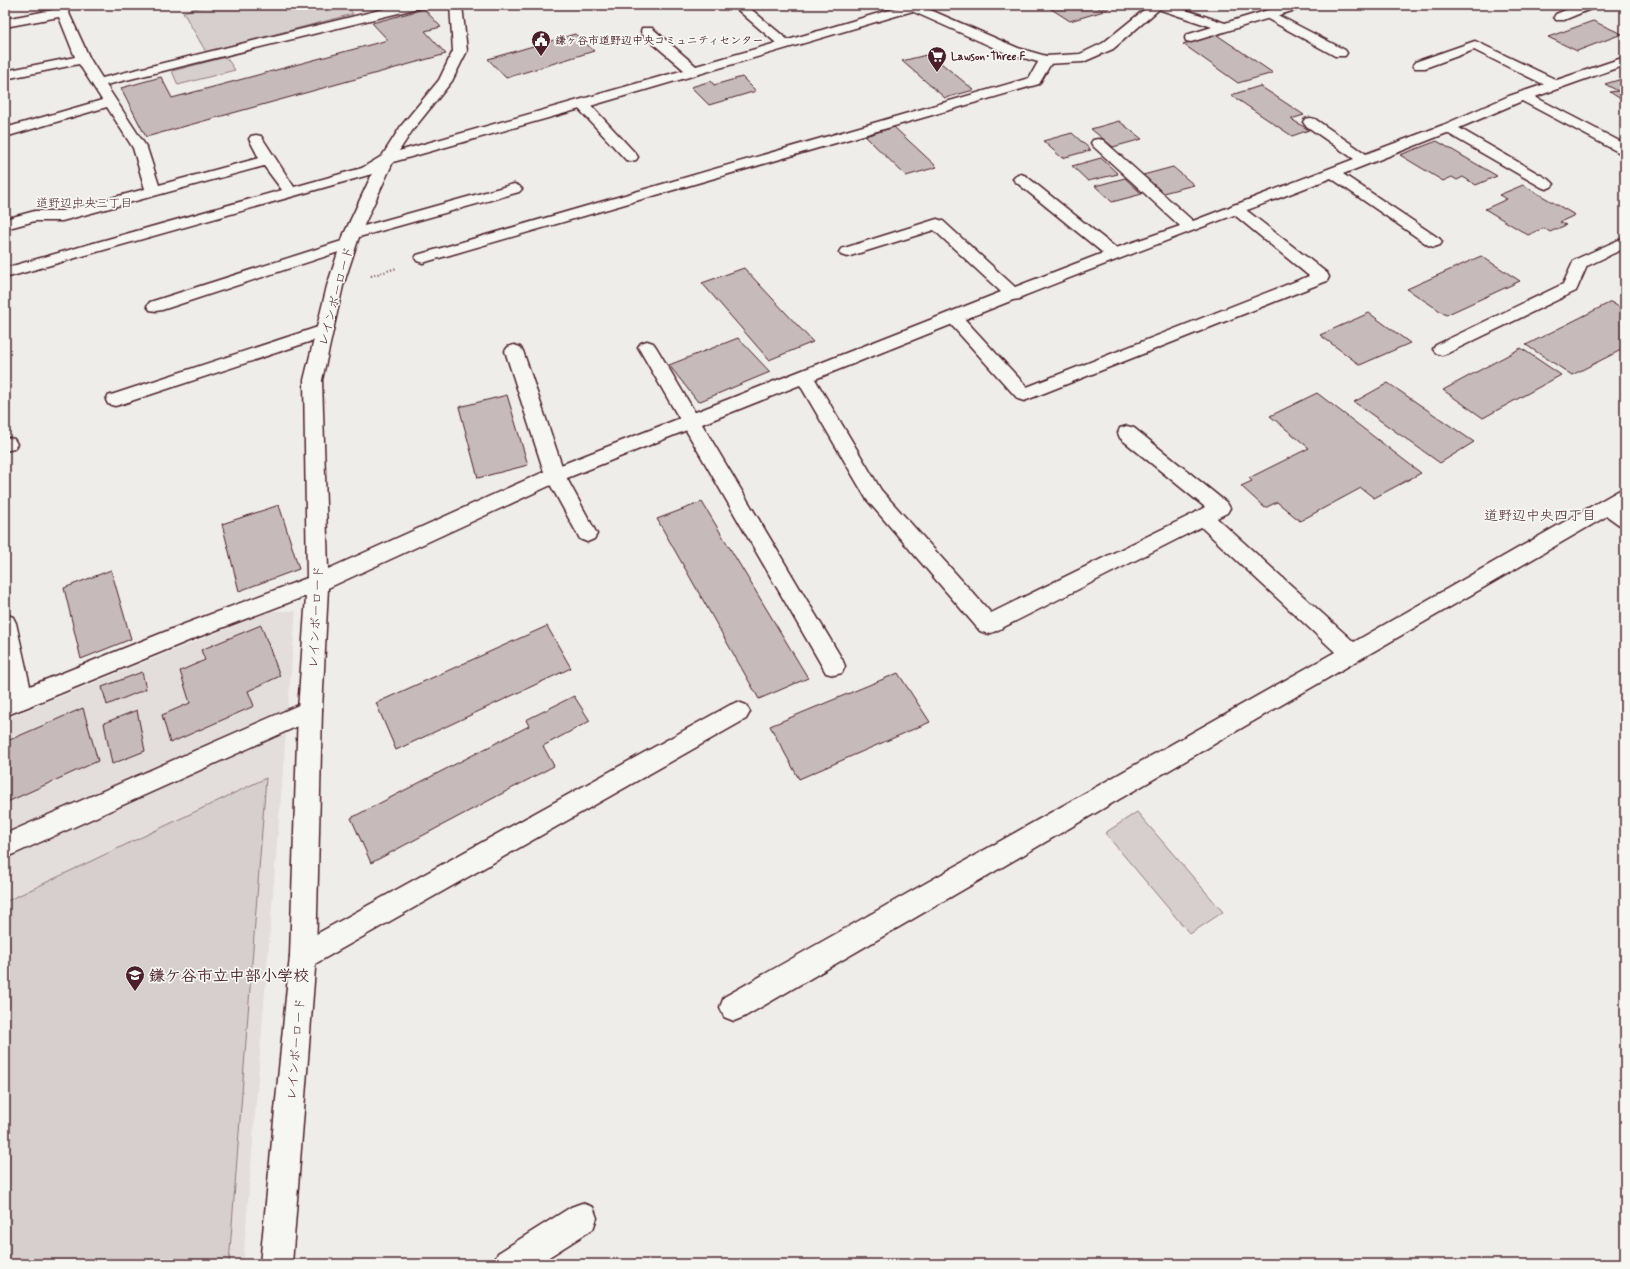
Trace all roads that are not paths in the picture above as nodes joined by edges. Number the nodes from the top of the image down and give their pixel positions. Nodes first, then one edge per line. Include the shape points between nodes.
1 (415, 5) edge
2 (456, 5) edge
3 (738, 5) edge
4 (1159, 5) edge
5 (1298, 5) edge
6 (1589, 5) edge
7 (914, 6) edge
8 (61, 9) edge
9 (1268, 14) junction
10 (1560, 17) dead end
11 (5, 23) edge
12 (1225, 27) junction
13 (647, 31) dead end
14 (1191, 38) dead end
15 (786, 44) junction
16 (1340, 53) dead end
17 (83, 60) junction
18 (1046, 60) junction
19 (1625, 61) edge
20 (1420, 64) dead end
21 (693, 71) junction
22 (5, 75) edge
23 (98, 83) junction
24 (1556, 85) junction
25 (1523, 96) junction
26 (110, 102) junction
27 (582, 104) junction
28 (1310, 122) dead end
29 (1448, 128) junction
30 (5, 133) edge
31 (256, 139) dead end
32 (1098, 143) dead end
33 (1625, 150) edge
34 (631, 157) dead end
35 (387, 159) junction
36 (268, 160) junction
37 (1363, 160) junction
38 (1331, 172) junction
39 (1020, 178) dead end
40 (1546, 184) dead end
41 (514, 189) dead end
42 (153, 191) junction
43 (291, 193) junction
44 (1236, 209) junction
45 (5, 224) edge
46 (1191, 227) junction
47 (350, 239) junction
48 (1434, 242) dead end
49 (1625, 242) edge
50 (847, 252) dead end
51 (1114, 254) junction
52 (423, 258) road end
53 (5, 273) edge
54 (1014, 295) junction
55 (156, 306) dead end
56 (954, 318) junction
57 (324, 331) junction
58 (647, 347) dead end
59 (1442, 349) dead end
60 (514, 351) dead end
61 (805, 377) junction
62 (115, 400) dead end
63 (691, 422) junction
64 (1128, 433) dead end
65 (556, 475) junction
66 (1616, 501) edge
67 (1203, 517) junction
68 (1625, 519) edge
69 (587, 534) dead end
70 (318, 583) junction
71 (5, 623) edge
72 (1352, 654) junction
73 (834, 666) dead end
74 (14, 702) edge
75 (310, 710) junction
76 (738, 712) dead end
77 (5, 846) edge
78 (303, 956) junction
79 (734, 1008) dead end
80 (582, 1218) dead end
81 (276, 1264) edge
82 (509, 1264) edge

1 - 23 street
2 - 35 street, レインボーロード via 460,51 445,81 406,129
3 - 15 street
4 - 12 street
4 - 18 street via 1108,46 1083,58
5 - 9 street
6 - 10 street
7 - 15 street
7 - 18 street via 1013,51
8 - 11 street
8 - 17 street
9 - 12 street
9 - 16 street
12 - 14 street
13 - 21 street
15 - 21 street
17 - 22 street
17 - 23 street
18 - 52 street via 1034,81
19 - 24 street
20 - 24 street via 1475,45
21 - 27 street
23 - 26 street
24 - 25 street
25 - 29 street
25 - 33 street
26 - 30 street
26 - 42 street via 140,148
27 - 34 street
27 - 35 street
28 - 37 street
29 - 37 street
29 - 40 street
31 - 36 street
32 - 46 street
35 - 43 street via 367,171
35 - 47 street, レインボーロード
36 - 42 street
36 - 43 street
37 - 38 street
38 - 44 street
38 - 48 street
39 - 51 street
41 - 47 street
42 - 45 street via 62,216 35,216
43 - 53 street
44 - 46 street
44 - 56 street via 1321,277 1024,395
46 - 51 street
47 - 55 street
47 - 57 street, レインボーロード
49 - 59 street via 1580,263 1570,287
50 - 54 street via 937,224
51 - 54 street
54 - 56 street
56 - 61 street
57 - 62 street
57 - 70 street, レインボーロード via 313,380
58 - 63 street
60 - 65 street
61 - 63 street
61 - 67 street via 874,495 988,624
63 - 65 street
63 - 73 street
64 - 67 street via 1220,508
65 - 69 street
65 - 70 street
66 - 68 street
66 - 72 street
67 - 72 street
70 - 74 street
70 - 75 street, レインボーロード
71 - 74 street
72 - 79 street
75 - 77 street
75 - 78 street, レインボーロード
76 - 78 street
78 - 81 street, レインボーロード
80 - 82 street

